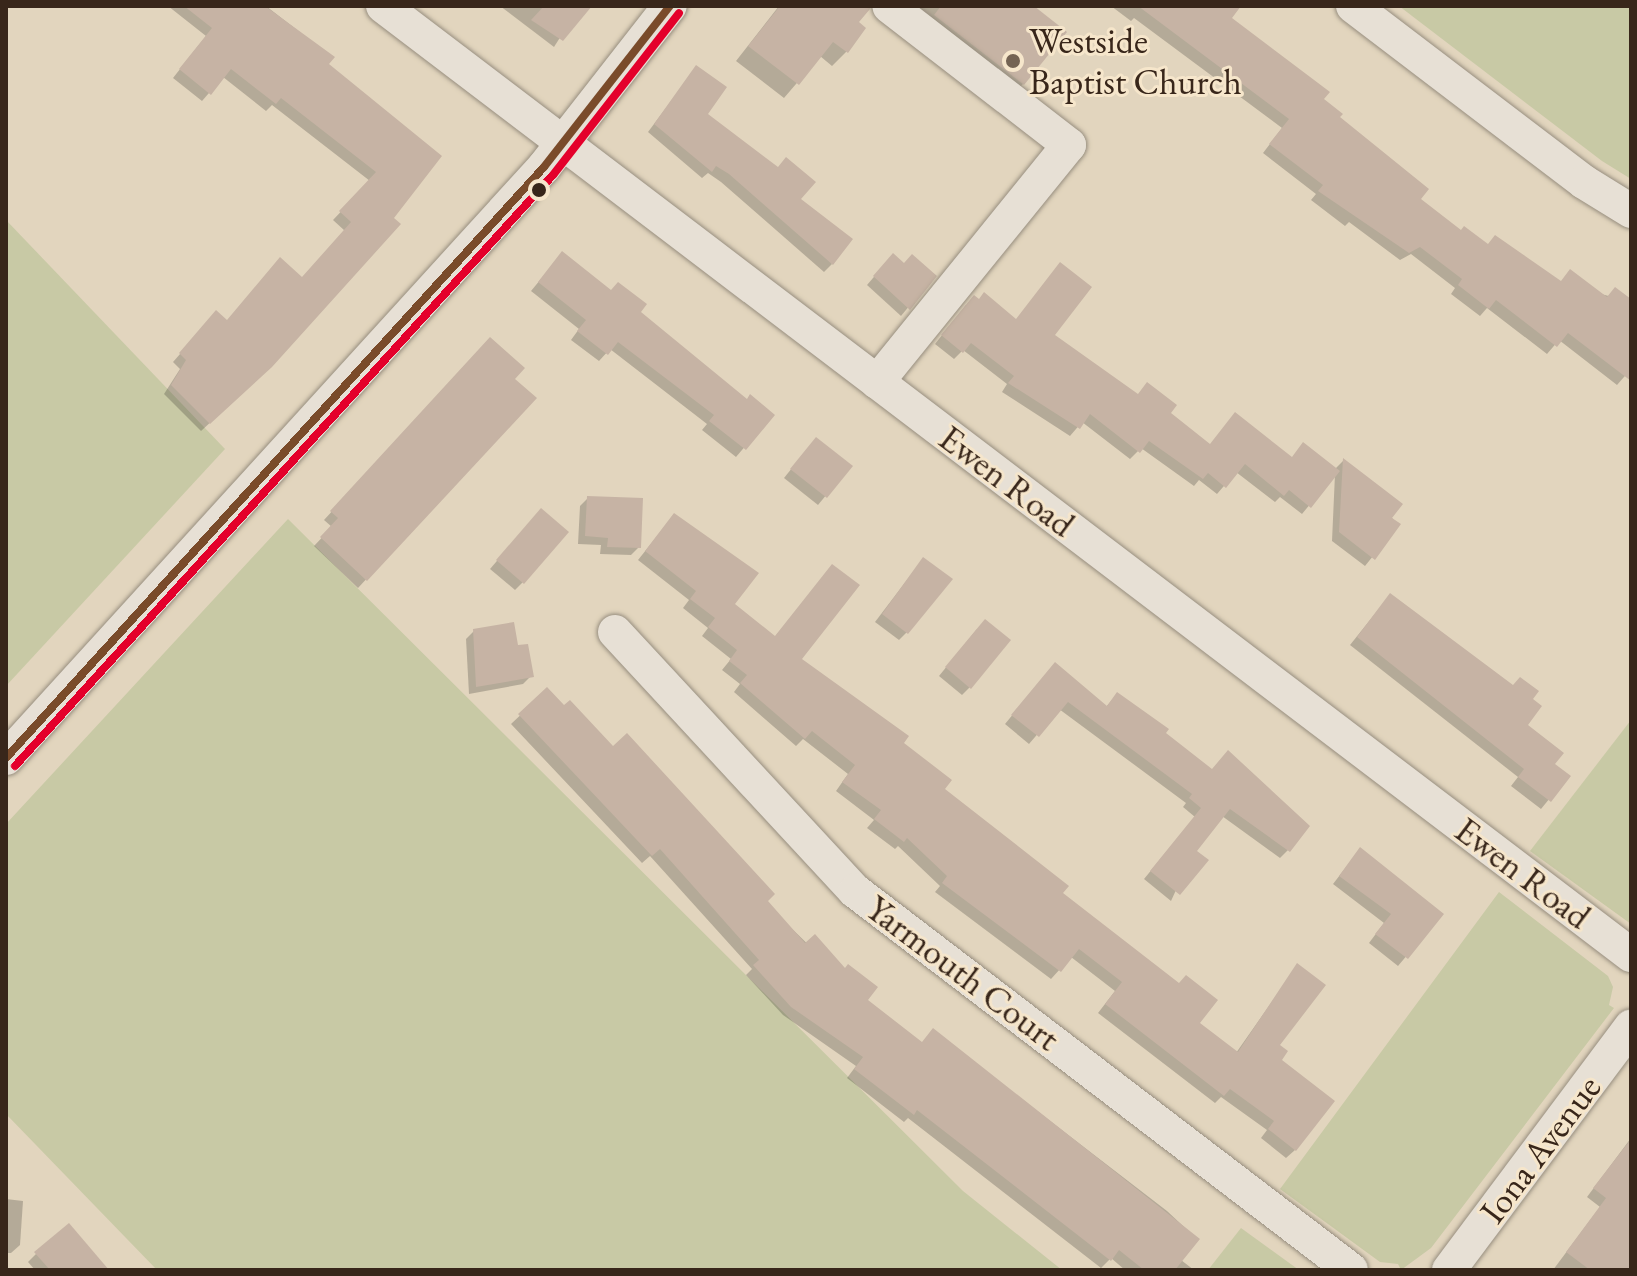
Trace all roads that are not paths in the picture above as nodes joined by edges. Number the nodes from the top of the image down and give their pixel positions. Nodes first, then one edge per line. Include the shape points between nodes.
1 (383, 6) edge
2 (670, 6) edge
3 (889, 6) edge
4 (1353, 6) edge
5 (563, 143) junction
6 (1631, 211) edge
7 (877, 382) junction
8 (615, 632) dead end
9 (6, 758) edge
10 (1631, 955) edge
11 (1631, 1027) edge
12 (1351, 1270) edge
13 (1449, 1270) edge

1 - 5 street, Ewen Road
2 - 5 street
3 - 7 street via 1069,145
4 - 6 street via 1584,182
5 - 7 street, Ewen Road
5 - 9 street
7 - 10 street, Ewen Road
8 - 12 street, Yarmouth Court via 855,891
11 - 13 street, Iona Avenue

